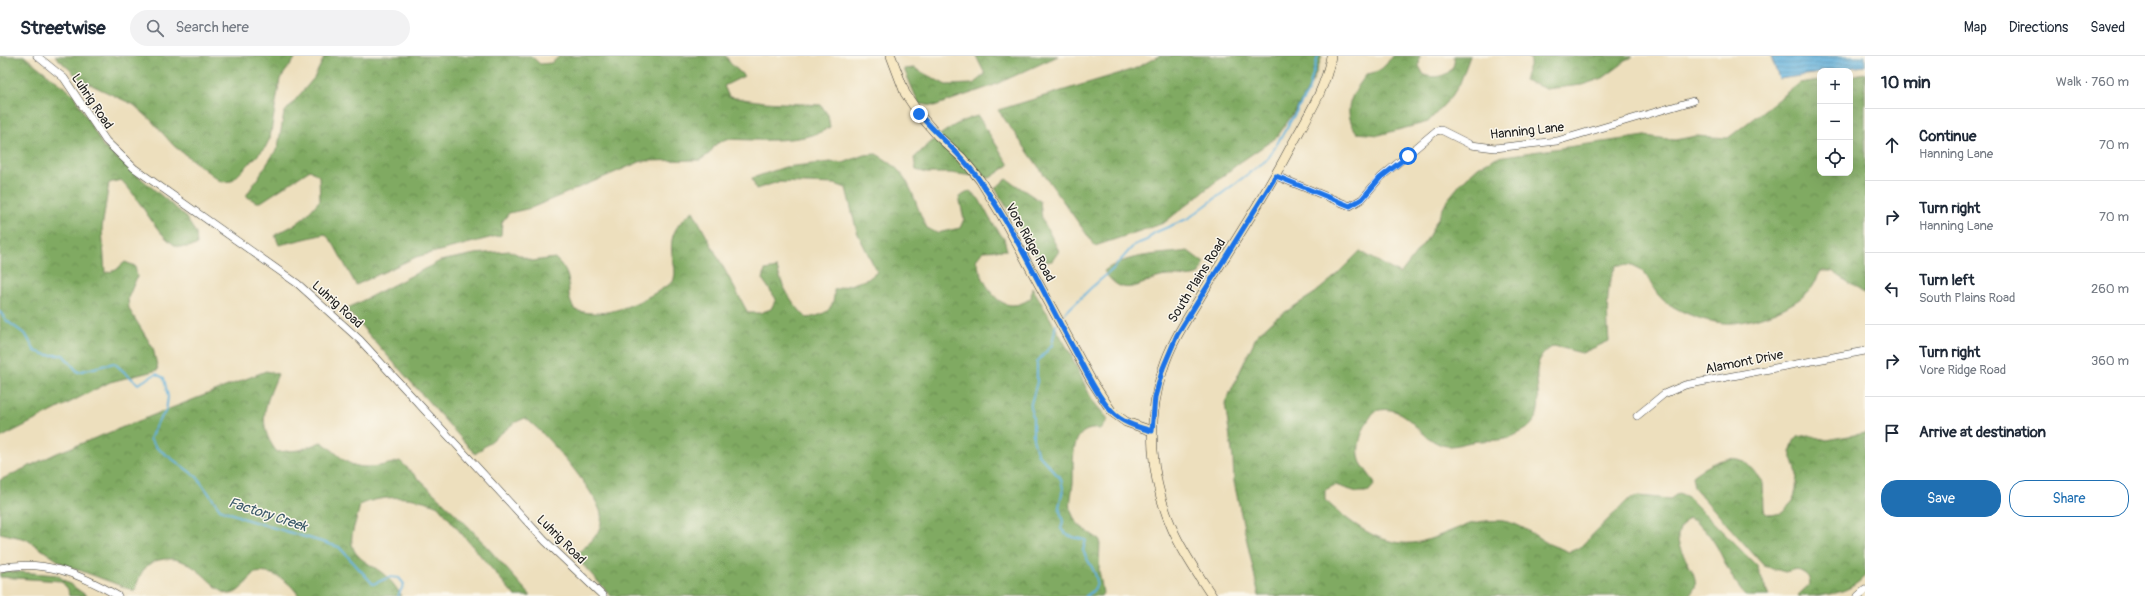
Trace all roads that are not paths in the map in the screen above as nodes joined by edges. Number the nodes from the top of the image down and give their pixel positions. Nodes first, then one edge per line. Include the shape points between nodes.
1 (37, 56) edge
2 (891, 56) edge
3 (1331, 56) edge
4 (1694, 101) dead end
5 (1276, 176) junction
6 (1865, 351) edge
7 (1637, 416) dead end
8 (1152, 431) junction
9 (0, 568) edge
10 (1865, 590) edge
11 (118, 596) edge
12 (603, 596) edge
13 (1212, 596) edge
14 (1858, 596) edge

1 - 12 street, Luhrig Road via 64,78 106,142 134,168 298,284 360,340 545,541
2 - 8 main road, Vore Ridge Road via 905,93 919,114 980,180 1091,380 1112,412 1126,422
3 - 5 main road, South Plains Road via 1320,92
4 - 5 street, Hanning Lane via 1557,141 1494,148 1471,145 1440,130 1436,131 1380,178 1362,199 1350,206
5 - 8 main road, South Plains Road via 1177,335 1163,368 1155,397
6 - 7 street, Alamont Drive via 1685,385 1664,394
8 - 13 main road, South Plains Road via 1153,464 1161,498 1184,552
9 - 11 street via 51,567 84,577
10 - 14 street

